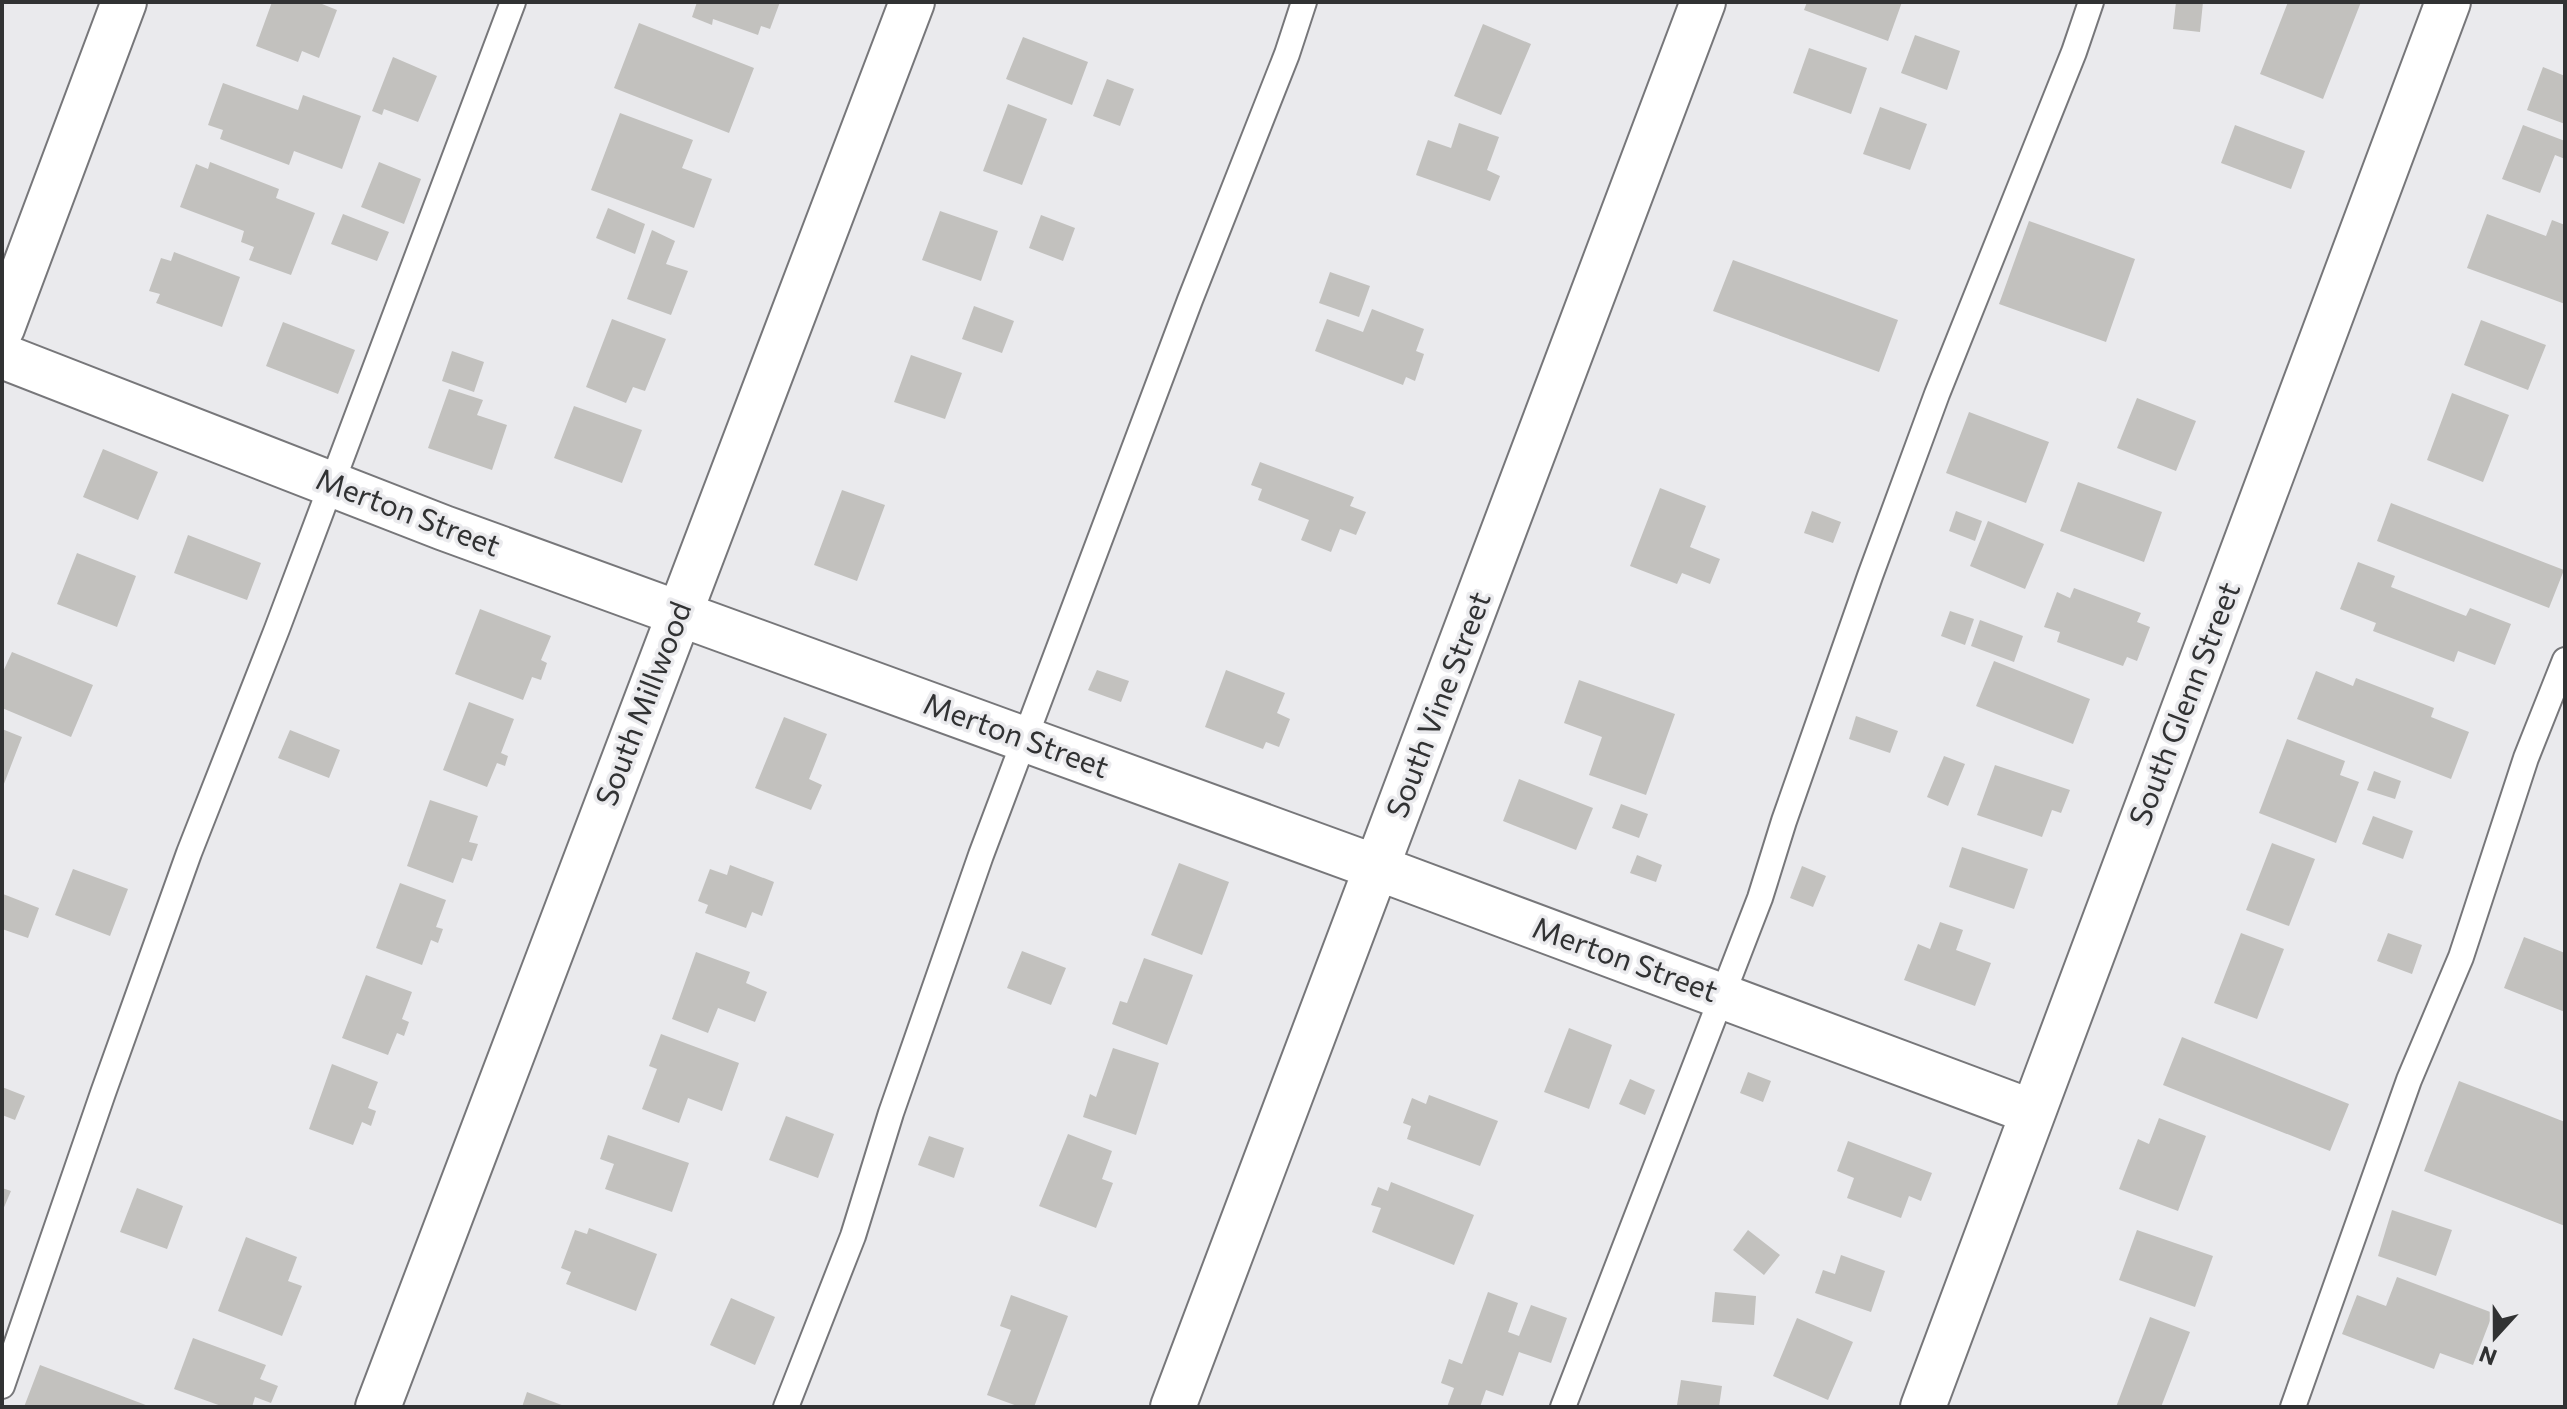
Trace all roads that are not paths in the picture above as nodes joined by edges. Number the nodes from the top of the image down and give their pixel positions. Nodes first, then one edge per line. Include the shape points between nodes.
1 (124, 2) edge
2 (513, 2) edge
3 (912, 2) edge
4 (1304, 2) edge
5 (1703, 2) edge
6 (2091, 2) edge
7 (2448, 2) edge
8 (2, 328) edge
9 (2, 356) edge
10 (331, 483) junction
11 (678, 613) junction
12 (2565, 660) edge
13 (1025, 739) junction
14 (1378, 868) junction
15 (1722, 996) junction
16 (2032, 1112) junction
17 (2, 1386) edge
18 (378, 1407) edge
19 (786, 1407) edge
20 (1173, 1407) edge
21 (1563, 1407) edge
22 (1923, 1407) edge
23 (2293, 1407) edge

1 - 8 street
2 - 10 lane
3 - 11 street, South Millwood
4 - 13 lane
5 - 14 street, South Vine Street
6 - 15 lane via 1937,394
7 - 16 street, South Glenn Street
9 - 10 street, Merton Street
10 - 11 street, Merton Street
10 - 17 lane via 189,853
11 - 13 street, Merton Street
11 - 18 street, South Millwood
12 - 23 lane
13 - 14 street, Merton Street
13 - 19 lane via 896,1098 853,1236
14 - 15 street, Merton Street
14 - 20 street, South Vine Street
15 - 16 street, Merton Street
15 - 21 lane
16 - 22 street, South Glenn Street

